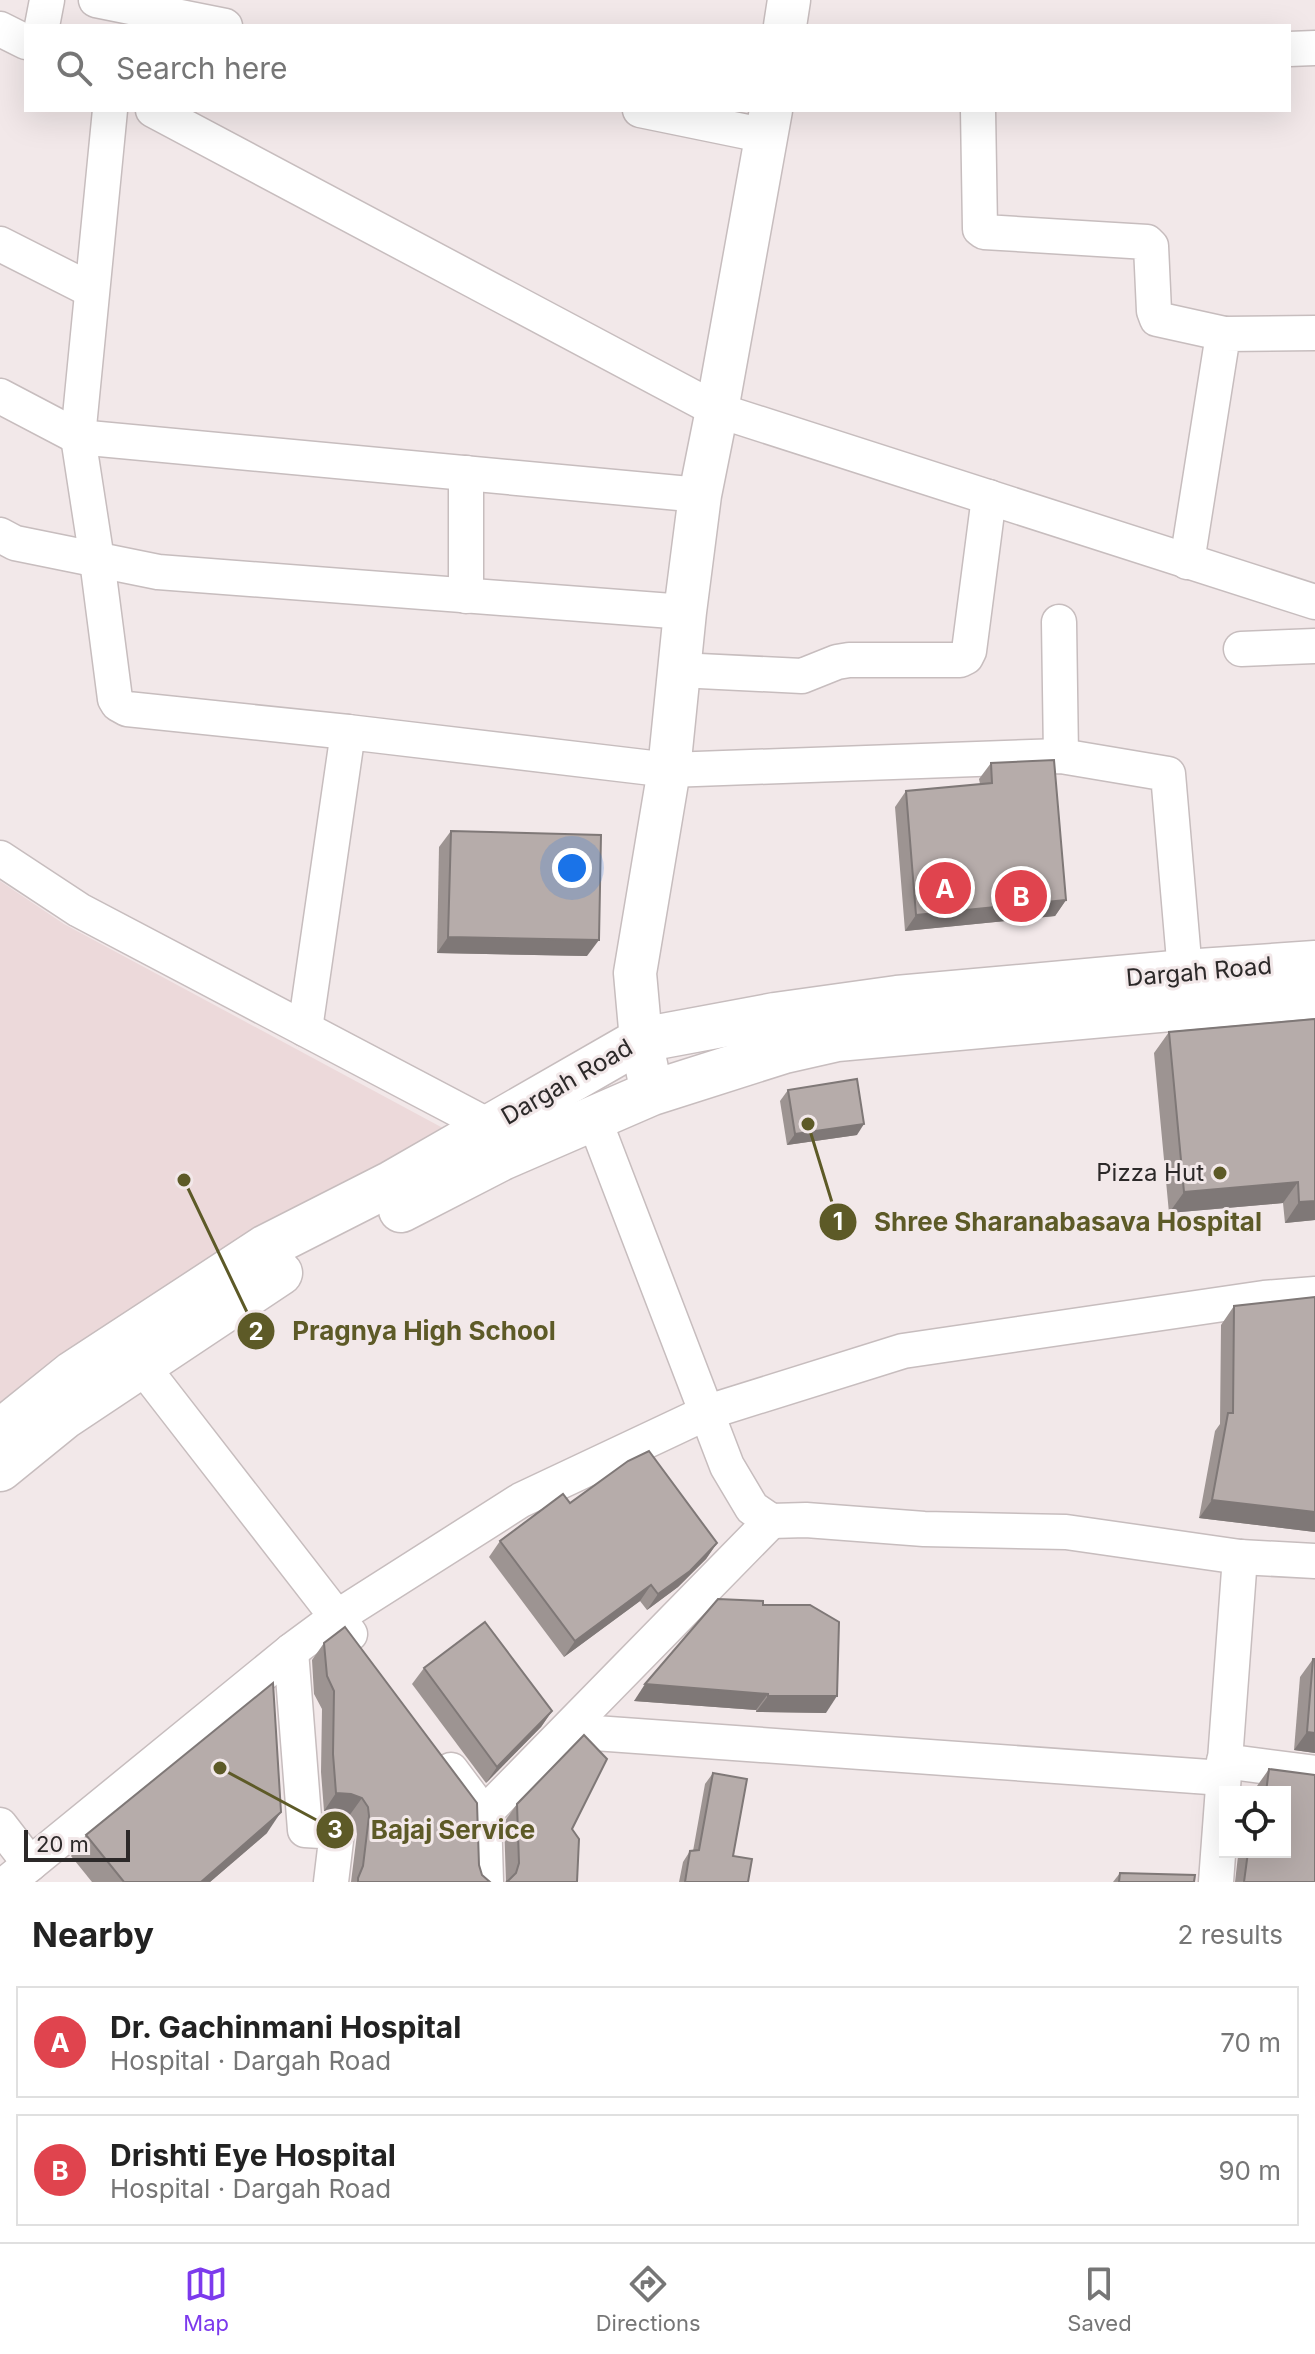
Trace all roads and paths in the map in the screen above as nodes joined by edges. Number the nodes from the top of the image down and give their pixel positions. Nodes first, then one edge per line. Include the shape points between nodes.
1 (47, 0) edge
2 (96, 0) edge
3 (789, 0) edge
4 (42, 24) edge
5 (215, 24) edge
6 (785, 24) edge
7 (0, 29) edge
8 (24, 41) edge
9 (1315, 48) edge
10 (1291, 49) edge
11 (110, 112) edge
12 (157, 112) edge
13 (660, 112) edge
14 (978, 112) edge
15 (769, 123) edge
16 (0, 244) edge
17 (91, 290) junction
18 (1315, 333) edge
19 (1225, 334) junction
20 (0, 396) edge
21 (717, 410) junction
22 (78, 437) junction
23 (466, 473) junction
24 (700, 495) junction
25 (989, 497) junction
26 (0, 535) edge
27 (97, 560) junction
28 (1187, 562) junction
29 (466, 596) junction
30 (1315, 602) edge
31 (685, 612) junction
32 (1059, 622) dead end
33 (1315, 646) edge
34 (1241, 649) dead end
35 (679, 670) junction
36 (348, 732) junction
37 (1061, 756) junction
38 (669, 770) junction
39 (0, 858) edge
40 (1315, 963) edge
41 (1185, 972) junction
42 (1315, 996) edge
43 (305, 1029) junction
44 (641, 1040) junction
45 (652, 1093) junction
46 (594, 1119) junction
47 (491, 1127) junction
48 (1315, 1294) edge
49 (142, 1366) junction
50 (708, 1412) junction
51 (0, 1432) edge
52 (0, 1469) edge
53 (771, 1521) junction
54 (1240, 1557) junction
55 (1315, 1561) edge
56 (337, 1617) junction
57 (291, 1651) junction
58 (365, 1654) edge
59 (567, 1731) junction
60 (429, 1740) edge
61 (1224, 1770) junction
62 (1315, 1773) edge
63 (484, 1814) junction
64 (0, 1825) edge
65 (19, 1873) edge
66 (331, 1882) edge
67 (486, 1882) edge
68 (1216, 1882) edge

1 - 4 street
2 - 5 street
3 - 6 street
7 - 8 street
9 - 10 street
11 - 17 street
12 - 21 street
13 - 15 street
14 - 19 street via 982,231 1147,242 1157,319
15 - 21 street
16 - 17 street
17 - 22 street
18 - 19 street
19 - 28 street
20 - 22 street
21 - 24 street
21 - 25 street
22 - 23 street
22 - 27 street
23 - 24 street
23 - 29 street
24 - 31 street
25 - 28 street
25 - 35 street via 966,657 843,661 802,676
26 - 27 street via 15,543
27 - 29 street via 158,572
27 - 36 street via 115,699 122,707
28 - 30 street
29 - 31 street
31 - 35 street
32 - 37 street
33 - 34 street
35 - 38 street
36 - 38 street
36 - 43 street
37 - 38 street
37 - 41 street via 1168,774
38 - 44 street via 635,973
39 - 43 street via 79,910
40 - 41 main road, Dargah Road
41 - 44 main road, Dargah Road via 897,998
42 - 45 main road, Dargah Road via 837,1039
43 - 47 street
44 - 45 street
44 - 47 main road, Dargah Road
45 - 46 main road, Dargah Road
46 - 49 main road, Dargah Road via 502,1158 290,1267
46 - 50 street
47 - 51 main road, Dargah Road via 266,1247 72,1374
48 - 50 street via 903,1351
49 - 52 main road, Dargah Road via 64,1417
49 - 56 street
50 - 53 street via 727,1466 752,1508
50 - 56 street via 521,1500
53 - 54 street via 1066,1532
53 - 59 street
54 - 55 street
54 - 61 street
56 - 57 street
56 - 58 street
57 - 65 street
57 - 66 street via 305,1830 337,1832
59 - 61 street
59 - 63 street
60 - 63 street
61 - 62 street
61 - 68 street
63 - 67 street
64 - 65 street

